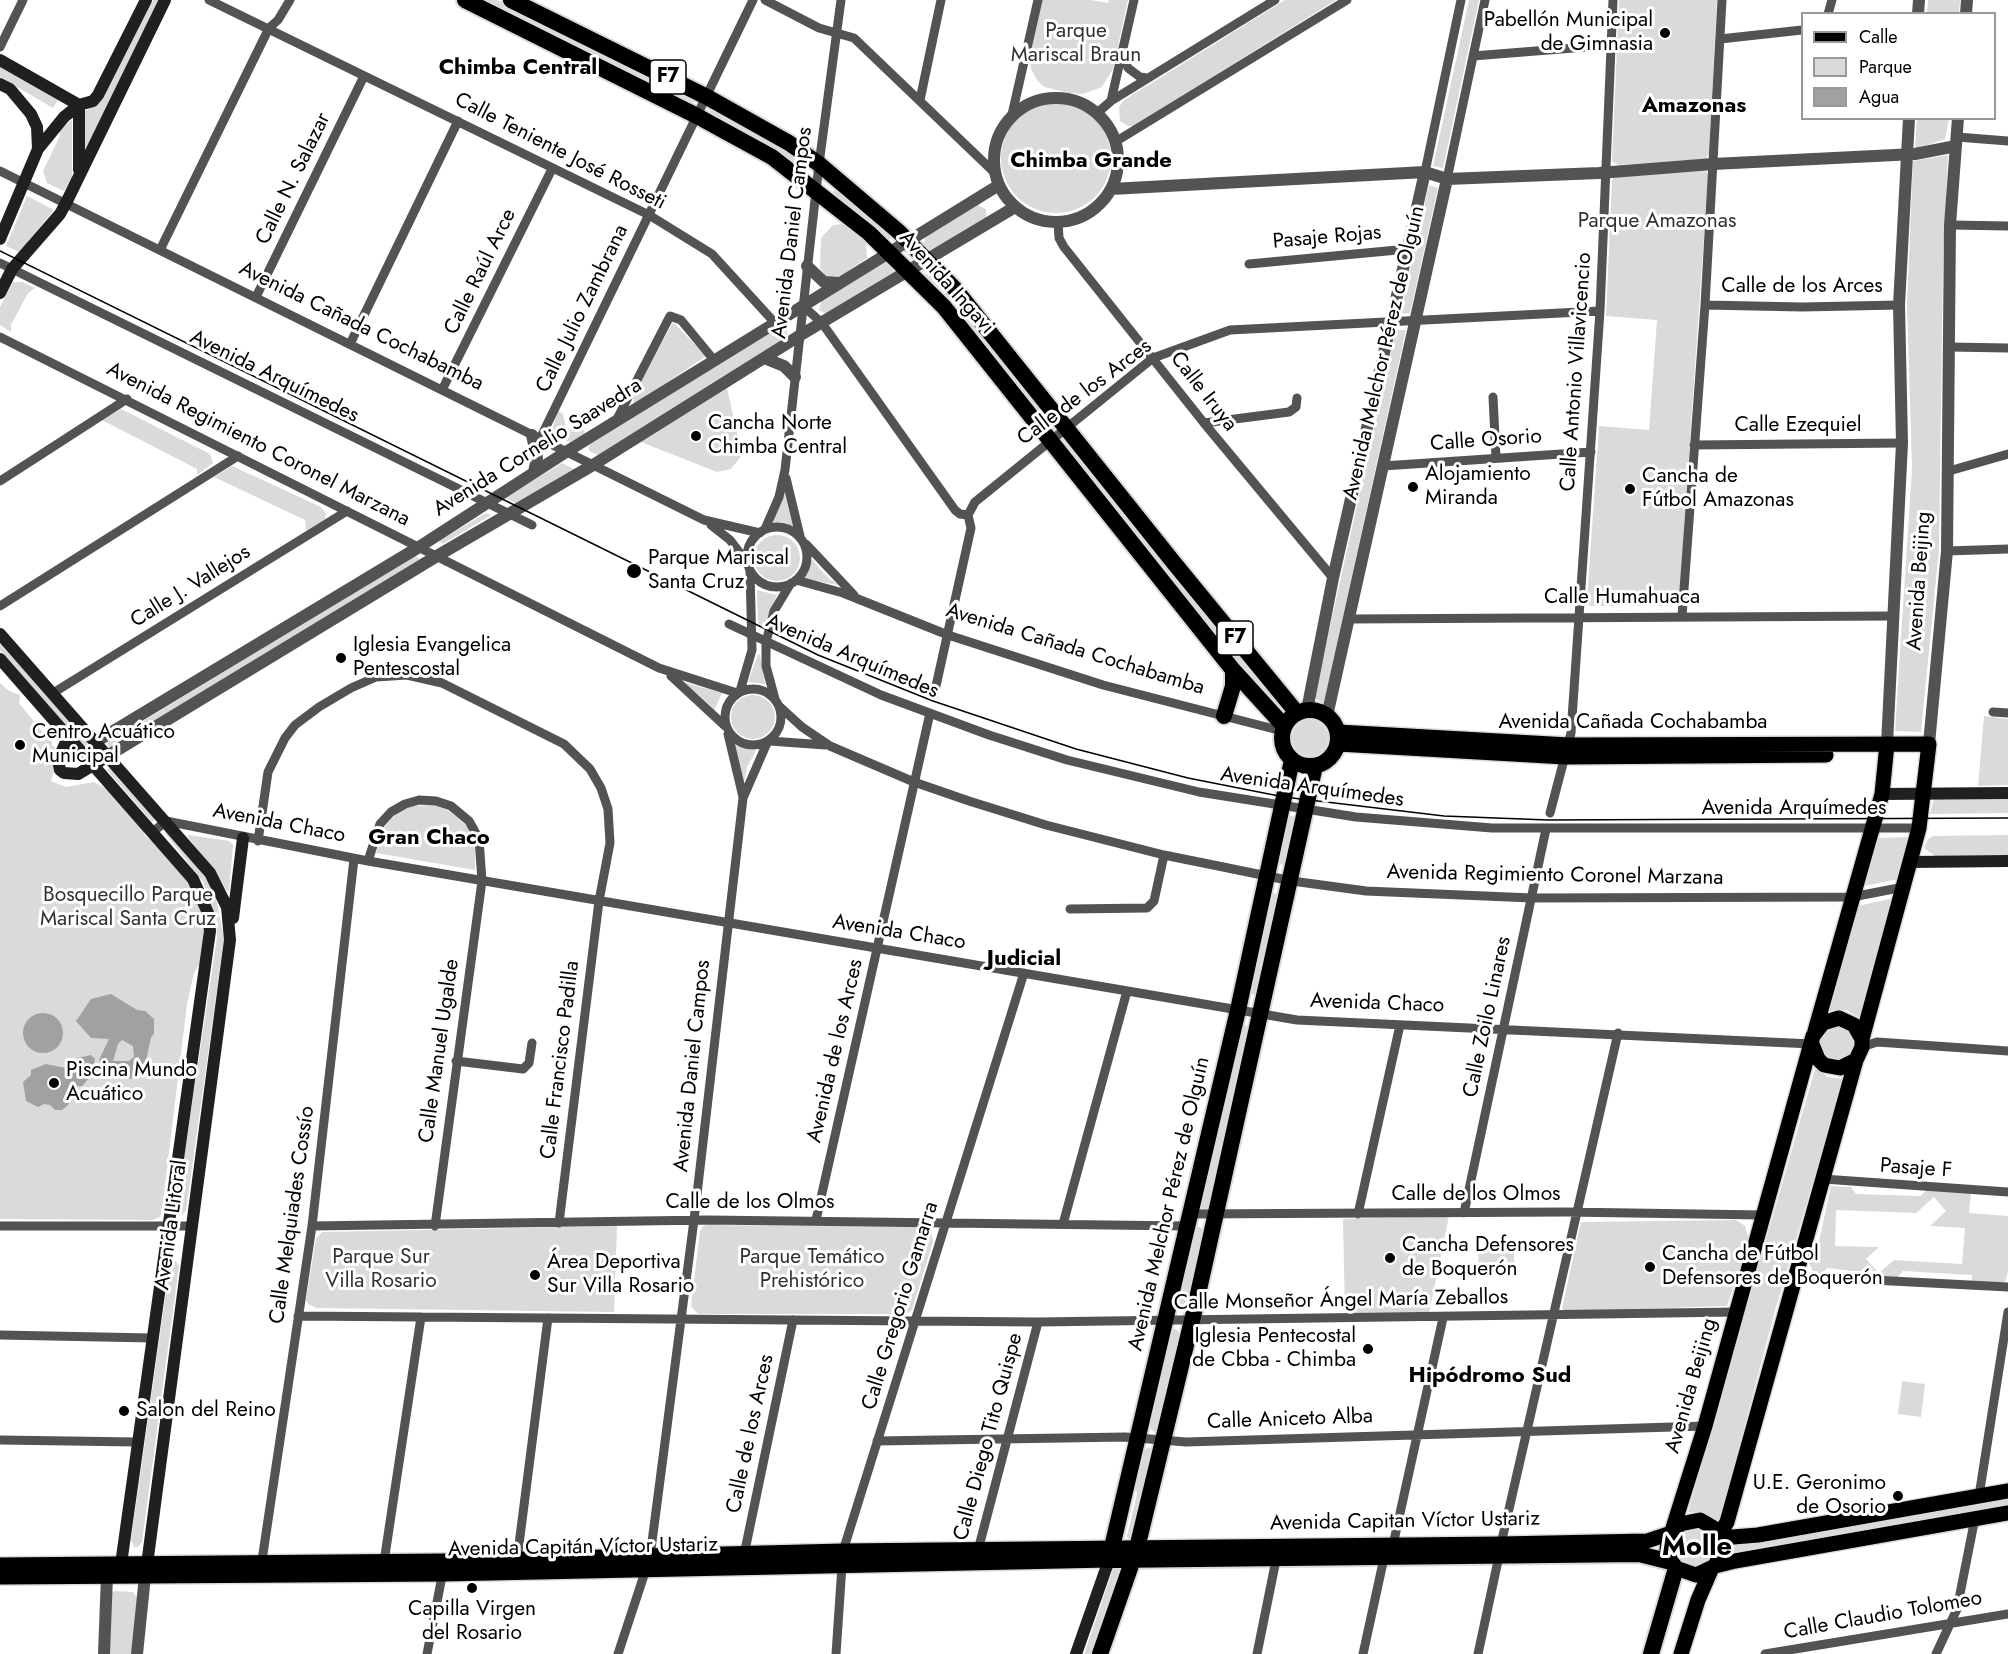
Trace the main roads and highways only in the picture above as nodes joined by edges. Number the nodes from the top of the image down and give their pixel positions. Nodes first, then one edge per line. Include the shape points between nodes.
1 (146, 0) edge
2 (165, 0) edge
3 (465, 0) edge
4 (511, 0) edge
5 (0, 60) edge
6 (0, 84) edge
7 (79, 105) junction
8 (38, 150) junction
9 (79, 174) junction
10 (0, 239) edge
11 (0, 293) edge
12 (0, 634) edge
13 (0, 659) edge
14 (1233, 670) junction
15 (1302, 712) junction
16 (1224, 716) road end
17 (1283, 729) junction
18 (69, 735) junction
19 (1338, 738) junction
20 (1887, 749) junction
21 (1929, 749) joint
22 (109, 755) junction
23 (1292, 760) junction
24 (94, 765) junction
25 (1315, 766) junction
26 (1924, 793) junction
27 (2008, 793) edge
28 (1882, 794) junction
29 (243, 838) road end
30 (2008, 861) edge
31 (1910, 862) junction
32 (230, 940) junction
33 (1812, 1040) junction
34 (1860, 1049) junction
35 (2008, 1491) edge
36 (2008, 1513) edge
37 (1672, 1532) junction
38 (1720, 1536) junction
39 (1500, 1550) junction
40 (1278, 1553) junction
41 (1111, 1554) junction
42 (1135, 1554) junction
43 (842, 1558) junction
44 (1167, 1561) joint
45 (648, 1563) junction
46 (0, 1565) edge
47 (1674, 1565) junction
48 (443, 1567) junction
49 (112, 1568) junction
50 (1713, 1568) junction
51 (261, 1569) junction
52 (146, 1570) junction
53 (0, 1577) edge
54 (1076, 1654) edge
55 (1100, 1654) edge
56 (1651, 1654) edge
57 (1681, 1654) edge

1 - 7 main road via 98,95 86,105
2 - 9 main road
3 - 14 highway, Avenida Ingavi / F7 via 772,157 889,252 944,307
4 - 15 highway, Avenida Ingavi / F7 via 707,97 789,143 907,240 956,289
5 - 7 main road
6 - 8 main road via 10,89 32,114
7 - 8 main road via 64,117
7 - 9 main road
8 - 10 main road
9 - 11 main road via 66,203 12,269
12 - 22 main road
13 - 18 main road
14 - 16 highway via 1233,686
14 - 17 highway, Avenida Ingavi
15 - 17 highway
15 - 19 highway via 1327,716
17 - 23 highway via 1282,744
18 - 24 main road
18 - 24 main road via 58,760 60,770 73,776
19 - 20 main road, Avenida Cañada Cochabamba via 1567,751
19 - 25 highway via 1329,759
20 - 21 main road, Avenida Cañada Cochabamba
20 - 28 main road, Avenida Beijing
21 - 26 main road, Avenida Beijing
22 - 24 main road
22 - 32 main road, Avenida Litoral via 217,883 227,907
23 - 25 highway via 1303,766
23 - 41 highway, Avenida Melchor Pérez de Olguín
24 - 49 main road, Avenida Litoral via 193,879 203,897 210,931 137,1442
25 - 42 highway via 1292,881
26 - 27 main road, Avenida Arquímedes
26 - 28 main road, Avenida Arquímedes
26 - 31 main road, Avenida Beijing
28 - 33 main road, Avenida Beijing
29 - 32 main road
30 - 31 main road
31 - 34 main road, Avenida Beijing
32 - 52 main road, Avenida Litoral
33 - 34 main road via 1818,1059 1832,1068 1848,1066
33 - 34 main road via 1823,1023 1839,1018 1854,1024
33 - 37 main road, Avenida Beijing
34 - 38 main road, Avenida Beijing
35 - 38 main road via 1758,1535
36 - 50 main road
37 - 38 main road via 1680,1524 1695,1520 1709,1524
37 - 39 main road, Avenida Capitan Víctor Ustariz via 1647,1541
37 - 47 main road via 1667,1544
38 - 50 main road via 1722,1553
39 - 40 highway, Avenida Capitan Víctor Ustariz
39 - 47 highway, Avenida Capitan Víctor Ustariz via 1631,1553
40 - 42 main road, Avenida Capitan Víctor Ustariz
40 - 44 highway, Avenida Capitan Víctor Ustariz
41 - 42 highway, Avenida Capitán Víctor Ustariz
41 - 43 main road, Avenida Capitán Víctor Ustariz
41 - 54 main road, Avenida Melchor Pérez de Olguín
42 - 44 highway, Avenida Capitán Víctor Ustariz
42 - 55 highway
43 - 45 main road, Avenida Capitán Víctor Ustariz
43 - 45 main road, Avenida Capitán Víctor Ustariz via 744,1555
45 - 48 main road, Avenida Capitán Víctor Ustariz
45 - 48 main road, Avenida Capitán Víctor Ustariz via 517,1560
46 - 49 main road, Avenida Capitán Víctor Ustariz
47 - 50 main road via 1691,1575
47 - 56 highway
48 - 51 main road, Avenida Capitán Víctor Ustariz
48 - 51 main road, Avenida Capitán Víctor Ustariz via 384,1562
49 - 52 main road, Avenida Capitán Víctor Ustariz
49 - 53 main road, Avenida Capitán Víctor Ustariz
50 - 57 main road
51 - 52 main road, Avenida Capitán Víctor Ustariz

